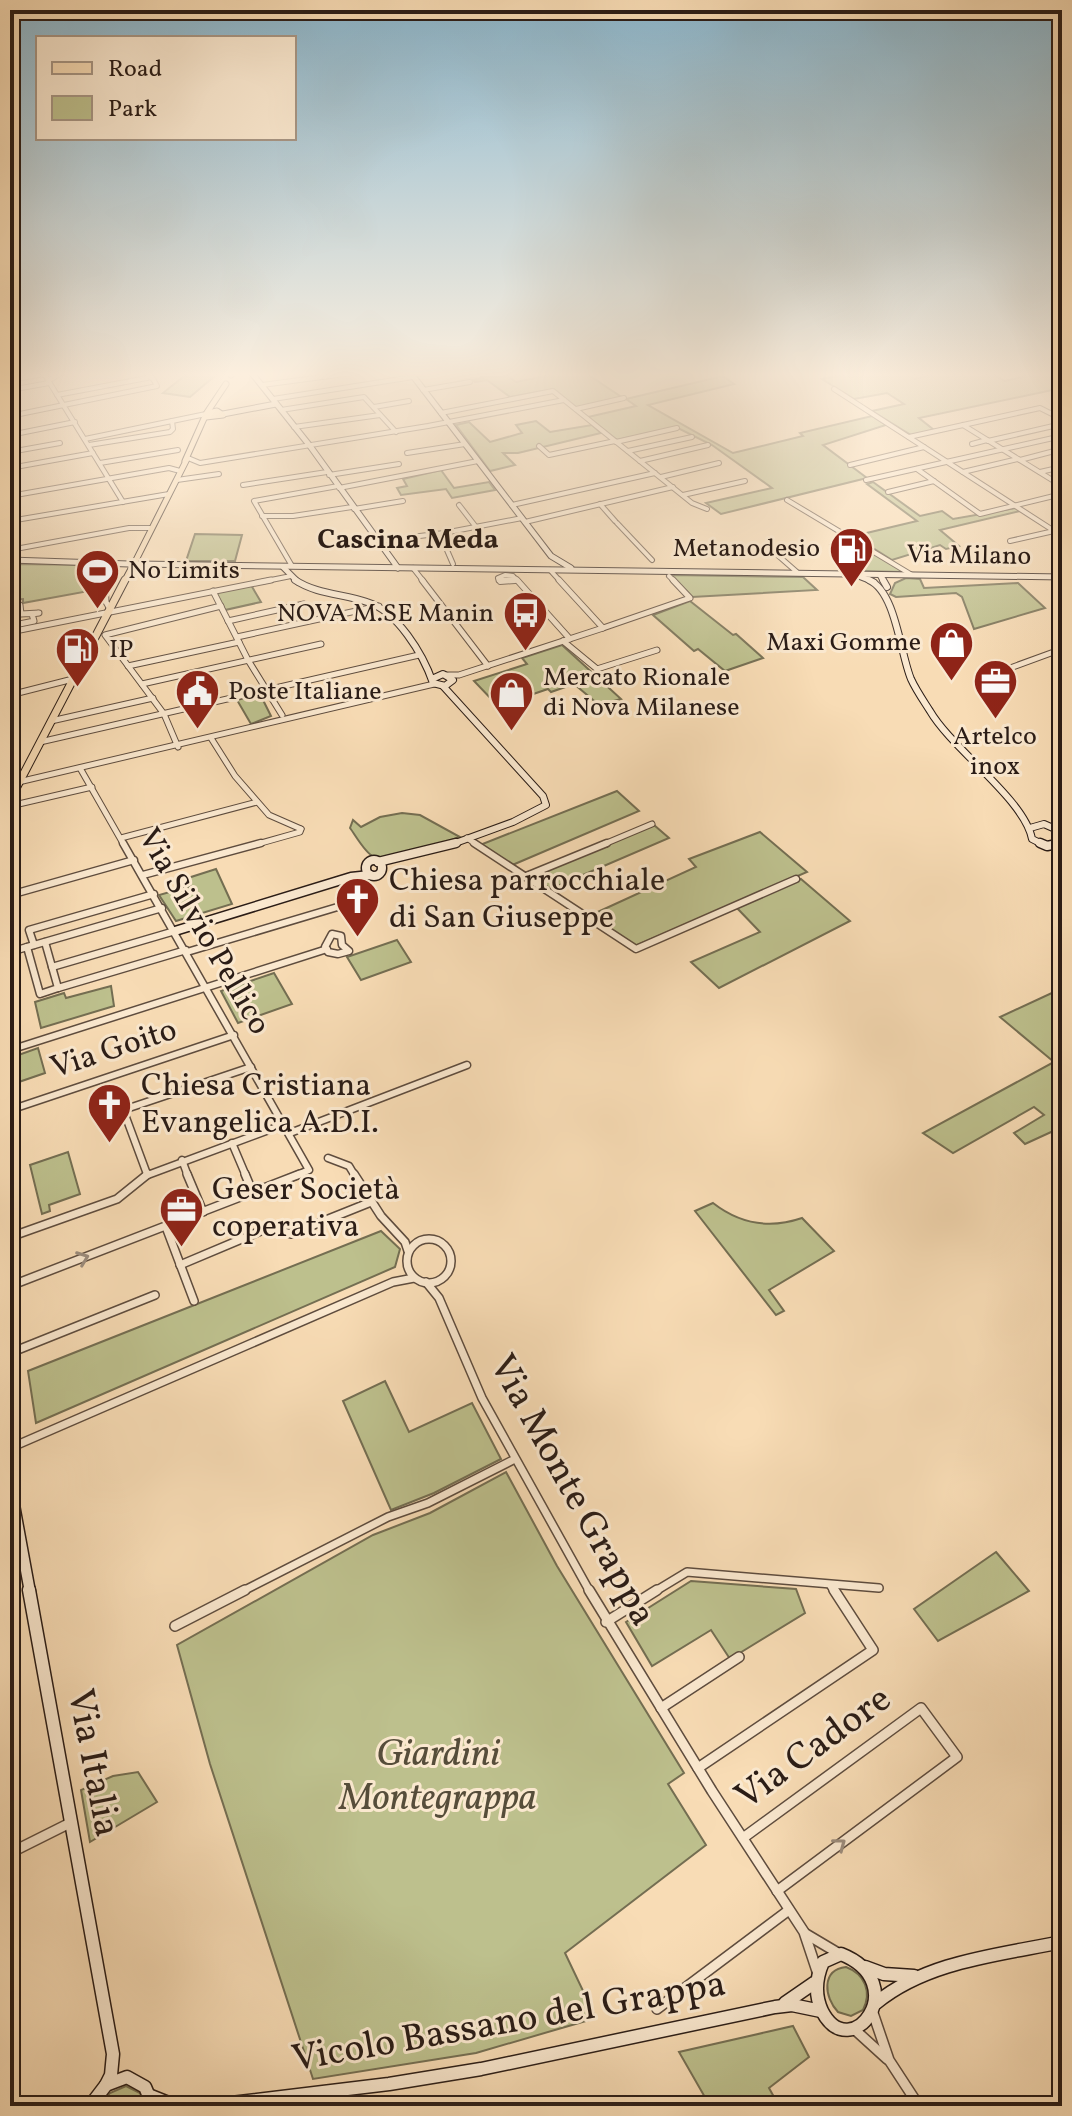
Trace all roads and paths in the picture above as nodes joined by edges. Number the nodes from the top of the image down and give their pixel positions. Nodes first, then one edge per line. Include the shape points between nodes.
1 (105, 471) edge
2 (153, 471) edge
3 (180, 471) edge
4 (182, 471) edge
5 (346, 471) edge
6 (426, 471) edge
7 (486, 471) edge
8 (652, 471) edge
9 (686, 471) edge
10 (909, 471) edge
11 (919, 471) edge
12 (968, 471) edge
13 (1046, 471) edge
14 (963, 472) joint
15 (1040, 472) joint
16 (328, 473) junction
17 (655, 473) junction
18 (219, 474) dead end
19 (660, 477) junction
20 (110, 478) junction
21 (177, 480) junction
22 (866, 480) dead end
23 (745, 481) dead end
24 (934, 481) junction
25 (243, 485) dead end
26 (1062, 486) edge
27 (338, 487) junction
28 (673, 487) junction
29 (888, 492) dead end
30 (169, 494) junction
31 (1062, 494) edge
32 (683, 495) junction
33 (10, 496) edge
34 (787, 500) dead end
35 (403, 501) dead end
36 (123, 502) junction
37 (600, 504) junction
38 (459, 505) dead end
39 (512, 505) junction
40 (1016, 506) junction
41 (353, 508) junction
42 (707, 509) dead end
43 (262, 516) junction
44 (523, 520) junction
45 (10, 521) edge
46 (476, 527) junction
47 (151, 528) junction
48 (1054, 531) junction
49 (437, 534) junction
50 (1062, 536) edge
51 (379, 541) junction
52 (1010, 541) dead end
53 (766, 545) dead end
54 (10, 551) edge
55 (551, 556) junction
56 (287, 559) junction
57 (10, 560) edge
58 (652, 560) dead end
59 (557, 562) junction
60 (105, 563) junction
61 (133, 564) junction
62 (453, 564) dead end
63 (282, 566) junction
64 (296, 566) junction
65 (398, 568) junction
66 (413, 568) junction
67 (550, 570) junction
68 (560, 570) junction
69 (578, 570) junction
70 (800, 573) junction
71 (819, 573) junction
72 (878, 574) junction
73 (848, 575) junction
74 (904, 575) junction
75 (912, 575) junction
76 (291, 576) junction
77 (669, 576) dead end
78 (1062, 577) edge
79 (515, 578) junction
80 (565, 580) junction
81 (876, 583) junction
82 (506, 584) junction
83 (491, 588) dead end
84 (568, 588) junction
85 (886, 590) junction
86 (213, 591) junction
87 (11, 604) edge
88 (304, 604) dead end
89 (221, 606) junction
90 (379, 606) junction
91 (10, 611) edge
92 (109, 611) junction
93 (10, 618) edge
94 (228, 621) junction
95 (604, 627) junction
96 (18, 628) junction
97 (10, 629) edge
98 (238, 639) junction
99 (570, 639) junction
100 (563, 641) junction
101 (321, 644) dead end
102 (1062, 649) edge
103 (657, 650) dead end
104 (419, 655) junction
105 (248, 660) junction
106 (128, 666) junction
107 (488, 666) junction
108 (986, 666) dead end
109 (1006, 667) junction
110 (428, 668) junction
111 (443, 675) junction
112 (991, 675) dead end
113 (456, 678) junction
114 (73, 679) junction
115 (431, 682) junction
116 (142, 684) junction
117 (443, 686) junction
118 (266, 690) junction
119 (10, 695) edge
120 (153, 698) junction
121 (164, 714) junction
122 (279, 717) junction
123 (51, 721) junction
124 (211, 738) junction
125 (40, 742) junction
126 (178, 747) junction
127 (80, 768) junction
128 (20, 780) junction
129 (10, 784) edge
130 (92, 787) junction
131 (10, 800) edge
132 (257, 802) junction
133 (10, 806) edge
134 (1017, 810) junction
135 (652, 824) dead end
136 (1048, 825) junction
137 (1030, 828) junction
138 (1062, 829) edge
139 (121, 838) junction
140 (467, 838) junction
141 (1062, 843) edge
142 (1052, 846) junction
143 (1062, 851) edge
144 (134, 860) junction
145 (397, 861) junction
146 (378, 862) junction
147 (363, 867) junction
148 (382, 872) junction
149 (143, 875) junction
150 (370, 875) junction
151 (524, 877) junction
152 (348, 878) junction
153 (796, 879) dead end
154 (154, 894) junction
155 (10, 895) edge
156 (162, 908) junction
157 (175, 931) junction
158 (45, 942) junction
159 (31, 946) junction
160 (327, 949) junction
161 (186, 951) junction
162 (10, 952) edge
163 (52, 967) junction
164 (58, 988) junction
165 (207, 988) junction
166 (234, 1035) junction
167 (10, 1050) edge
168 (467, 1065) dead end
169 (251, 1067) junction
170 (10, 1110) edge
171 (285, 1124) junction
172 (290, 1133) junction
173 (232, 1143) junction
174 (328, 1158) dead end
175 (182, 1160) junction
176 (147, 1174) junction
177 (253, 1193) junction
178 (371, 1202) junction
179 (203, 1212) junction
180 (166, 1227) junction
181 (399, 1235) junction
182 (10, 1237) edge
183 (419, 1243) junction
184 (408, 1252) junction
185 (180, 1265) junction
186 (405, 1267) junction
187 (414, 1278) junction
188 (442, 1278) junction
189 (393, 1282) junction
190 (426, 1282) junction
191 (10, 1286) edge
192 (155, 1295) dead end
193 (439, 1298) junction
194 (194, 1301) dead end
195 (10, 1353) edge
196 (10, 1448) edge
197 (515, 1459) junction
198 (10, 1483) edge
199 (831, 1586) junction
200 (879, 1588) dead end
201 (606, 1622) junction
202 (175, 1626) dead end
203 (739, 1657) dead end
204 (661, 1708) junction
205 (698, 1768) junction
206 (70, 1823) junction
207 (743, 1838) junction
208 (10, 1853) edge
209 (777, 1891) junction
210 (789, 1910) junction
211 (804, 1932) junction
212 (1062, 1942) edge
213 (841, 1954) junction
214 (865, 1967) junction
215 (915, 1976) junction
216 (816, 1977) junction
217 (775, 2007) junction
218 (657, 2009) dead end
219 (874, 2009) junction
220 (821, 2011) junction
221 (854, 2029) junction
222 (113, 2054) junction
223 (889, 2060) junction
224 (127, 2077) junction
225 (106, 2085) junction
226 (152, 2101) edge
227 (90, 2106) edge
228 (192, 2106) edge
229 (206, 2106) edge
230 (919, 2106) edge

1 - 20 street
2 - 20 street
3 - 21 main road
4 - 21 main road
5 - 16 street
6 - 27 street
7 - 39 street
8 - 17 street
9 - 19 street
10 - 22 street
11 - 24 street
12 - 14 street
13 - 15 street
14 - 40 street
15 - 26 street
16 - 25 street
16 - 27 street
17 - 19 street
17 - 39 street
18 - 21 street
19 - 28 street
20 - 33 street
20 - 36 street
21 - 30 main road
23 - 32 street
24 - 29 street
24 - 40 street via 980,514
27 - 41 street
27 - 43 street via 254,501
28 - 32 street
28 - 37 street
30 - 36 street
30 - 47 main road
31 - 40 street
32 - 42 street
34 - 75 street
35 - 41 street
36 - 45 street
37 - 44 street
37 - 58 street
38 - 46 street
39 - 44 street
40 - 48 street
41 - 43 street
41 - 51 street
43 - 56 street
44 - 46 street
44 - 55 street
46 - 49 street
47 - 54 street
47 - 61 main road
48 - 50 street
48 - 52 street
49 - 51 street
49 - 62 street
51 - 65 street
53 - 70 street
54 - 57 street
55 - 59 street
55 - 67 street
56 - 63 street
56 - 64 street
57 - 60 street
59 - 68 street
59 - 69 street
60 - 61 street
60 - 92 street
61 - 63 street
61 - 92 main road
63 - 64 street
63 - 76 street
64 - 65 street
64 - 76 street
65 - 66 street
66 - 67 street
66 - 107 street
67 - 68 street
67 - 84 street
68 - 69 street
68 - 80 street
69 - 70 street
69 - 80 street
70 - 71 street
71 - 72 street, Via Milano
71 - 73 street, Via Milano
72 - 73 street, Via Milano
72 - 74 street, Via Milano
72 - 81 street
72 - 85 street
73 - 81 street
74 - 75 street, Via Milano
74 - 85 street
75 - 78 street, Via Milano
76 - 86 street
76 - 90 street via 305,587
77 - 95 street via 690,598
79 - 82 street
79 - 82 street via 498,578
79 - 99 street
80 - 84 street
81 - 85 street
82 - 83 street
84 - 95 street
85 - 134 street via 911,679 923,702
86 - 89 street
86 - 92 street
87 - 96 street
87 - 96 street via 20,605 21,614 39,613
88 - 94 street
89 - 94 street
89 - 106 street via 107,633
90 - 98 street
90 - 104 street
91 - 93 street
92 - 96 street
92 - 114 main road
94 - 98 street
95 - 99 street
96 - 97 street
98 - 105 street
98 - 106 street
99 - 100 street
100 - 103 street via 593,669
100 - 107 street
101 - 105 street
102 - 109 street
104 - 110 street
104 - 118 street
105 - 116 street
105 - 118 street
106 - 116 street
107 - 113 street
108 - 109 street
109 - 112 street
110 - 111 street
110 - 115 street
111 - 113 street
111 - 115 street
113 - 117 street
114 - 119 street
114 - 123 main road
115 - 117 street
115 - 122 street
116 - 120 street
117 - 140 street via 547,803
118 - 121 street
118 - 122 street
120 - 121 street
120 - 123 street
121 - 125 street
121 - 126 street
122 - 124 street
123 - 125 main road
124 - 126 street
124 - 132 street
125 - 128 main road
126 - 127 street
127 - 128 street
127 - 130 street, Via Silvio Pellico
128 - 129 street
128 - 131 main road
130 - 133 street
130 - 139 street, Via Silvio Pellico
132 - 139 street
132 - 149 street via 300,832
134 - 136 street
134 - 137 street
135 - 151 street
136 - 137 street
136 - 138 street
137 - 142 street via 1036,842
139 - 144 street, Via Silvio Pellico
140 - 145 street
140 - 151 street
141 - 142 street
142 - 143 street
144 - 149 street, Via Silvio Pellico
144 - 155 street
145 - 146 street
145 - 148 street
146 - 147 street
146 - 148 street
147 - 150 street
147 - 152 street
148 - 150 street
149 - 154 street, Via Silvio Pellico
150 - 152 street
151 - 153 street via 636,949
152 - 157 street
152 - 161 street via 361,900
154 - 156 street, Via Silvio Pellico
154 - 159 street via 29,930
156 - 157 street, Via Silvio Pellico
156 - 158 street
157 - 161 street, Via Silvio Pellico
157 - 163 street
158 - 159 street
158 - 163 street
159 - 162 street
159 - 164 street via 40,994
160 - 160 street via 338,954 349,951 341,936 332,934
160 - 165 street
161 - 164 street
161 - 165 street, Via Silvio Pellico
163 - 164 street
165 - 166 street, Via Silvio Pellico
165 - 167 street
166 - 169 street, Via Silvio Pellico
166 - 170 street, Via Goito
168 - 172 street
169 - 171 street, Via Silvio Pellico
169 - 176 street via 126,1109
171 - 172 street, Via Silvio Pellico
171 - 173 street
172 - 177 street, Via Silvio Pellico via 309,1166 306,1172
173 - 175 street
173 - 177 street
174 - 178 street via 349,1166
175 - 176 street
175 - 179 street
176 - 182 street via 117,1199
177 - 179 street
178 - 181 street
178 - 185 street via 291,1234 268,1228
179 - 180 street
180 - 185 street
191 -> 180 street
181 - 183 street
181 - 184 street
183 - 184 street
183 - 188 street via 442,1243 452,1254 452,1267
184 - 186 street
185 - 194 street
186 - 187 street
186 - 189 street
187 - 189 street
187 - 190 street
188 - 190 street
188 - 193 street
189 - 196 street
190 - 193 street, Via Monte Grappa
192 - 195 street
193 - 197 street, Via Monte Grappa
197 - 201 street, Via Monte Grappa
197 - 202 street
198 - 206 street, Via Italia
199 - 200 street
199 - 201 street via 687,1572
199 - 205 street via 873,1650
201 - 204 street, Via Monte Grappa
203 - 204 street
204 - 205 street, Via Monte Grappa
205 - 207 street, Via Monte Grappa
206 - 208 street
206 - 222 street, Via Italia
207 - 209 street, Via Monte Grappa
209 -> 207 street, Via Cadore via 957,1757 921,1708
209 - 210 street, Via Monte Grappa
210 - 211 street, Via Monte Grappa
210 - 218 street, Vicolo Bassano del Grappa
211 - 213 street, Via Monte Grappa
211 - 216 street, Via Monte Grappa
212 - 215 street
213 - 214 street
213 - 216 street via 823,1962
214 - 215 street
214 - 219 street via 874,1985
215 - 219 street via 889,1989
216 - 217 street via 791,2001
216 - 220 street
217 - 220 street
217 - 229 street, Vicolo Bassano del Grappa via 481,2069
219 - 221 street via 868,2021
219 - 223 street
220 - 221 street via 836,2026
221 - 223 street
222 - 224 street, Via Italia
222 - 225 street, Via Italia
223 - 230 street
224 - 225 street
224 - 226 street, Via Italia via 142,2082
225 - 227 street, Via Italia
226 - 228 street

